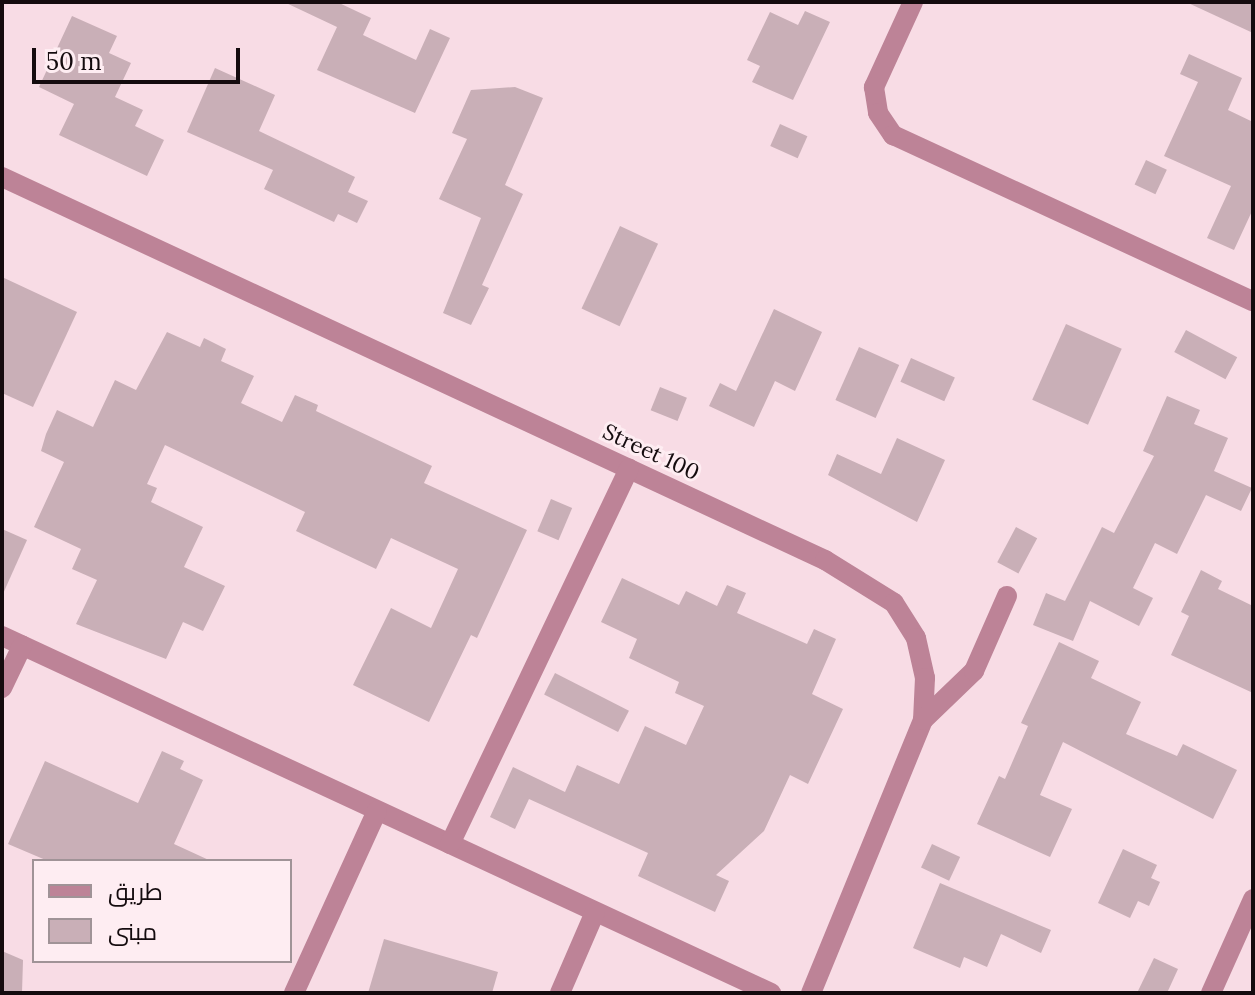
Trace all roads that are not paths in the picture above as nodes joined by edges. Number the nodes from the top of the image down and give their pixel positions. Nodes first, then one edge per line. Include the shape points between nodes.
1 (913, 2) edge
2 (2, 177) edge
3 (1253, 301) edge
4 (629, 469) junction
5 (1007, 596) dead end
6 (2, 636) edge
7 (22, 646) junction
8 (2, 688) edge
9 (923, 720) junction
10 (377, 811) junction
11 (450, 844) junction
12 (1253, 899) edge
13 (595, 912) junction
14 (294, 993) edge
15 (560, 993) edge
16 (771, 993) edge
17 (811, 993) edge
18 (1211, 993) edge

1 - 3 street via 874,87 878,113 893,135
2 - 4 street, Street 100
4 - 9 street, Street 100 via 848,571 894,603 916,638 925,678
4 - 11 street
5 - 9 street via 974,671
6 - 7 street
7 - 8 street
7 - 10 street
9 - 17 street, Street 100
10 - 11 street
10 - 14 street
11 - 13 street
12 - 18 street
13 - 15 street
13 - 16 street

